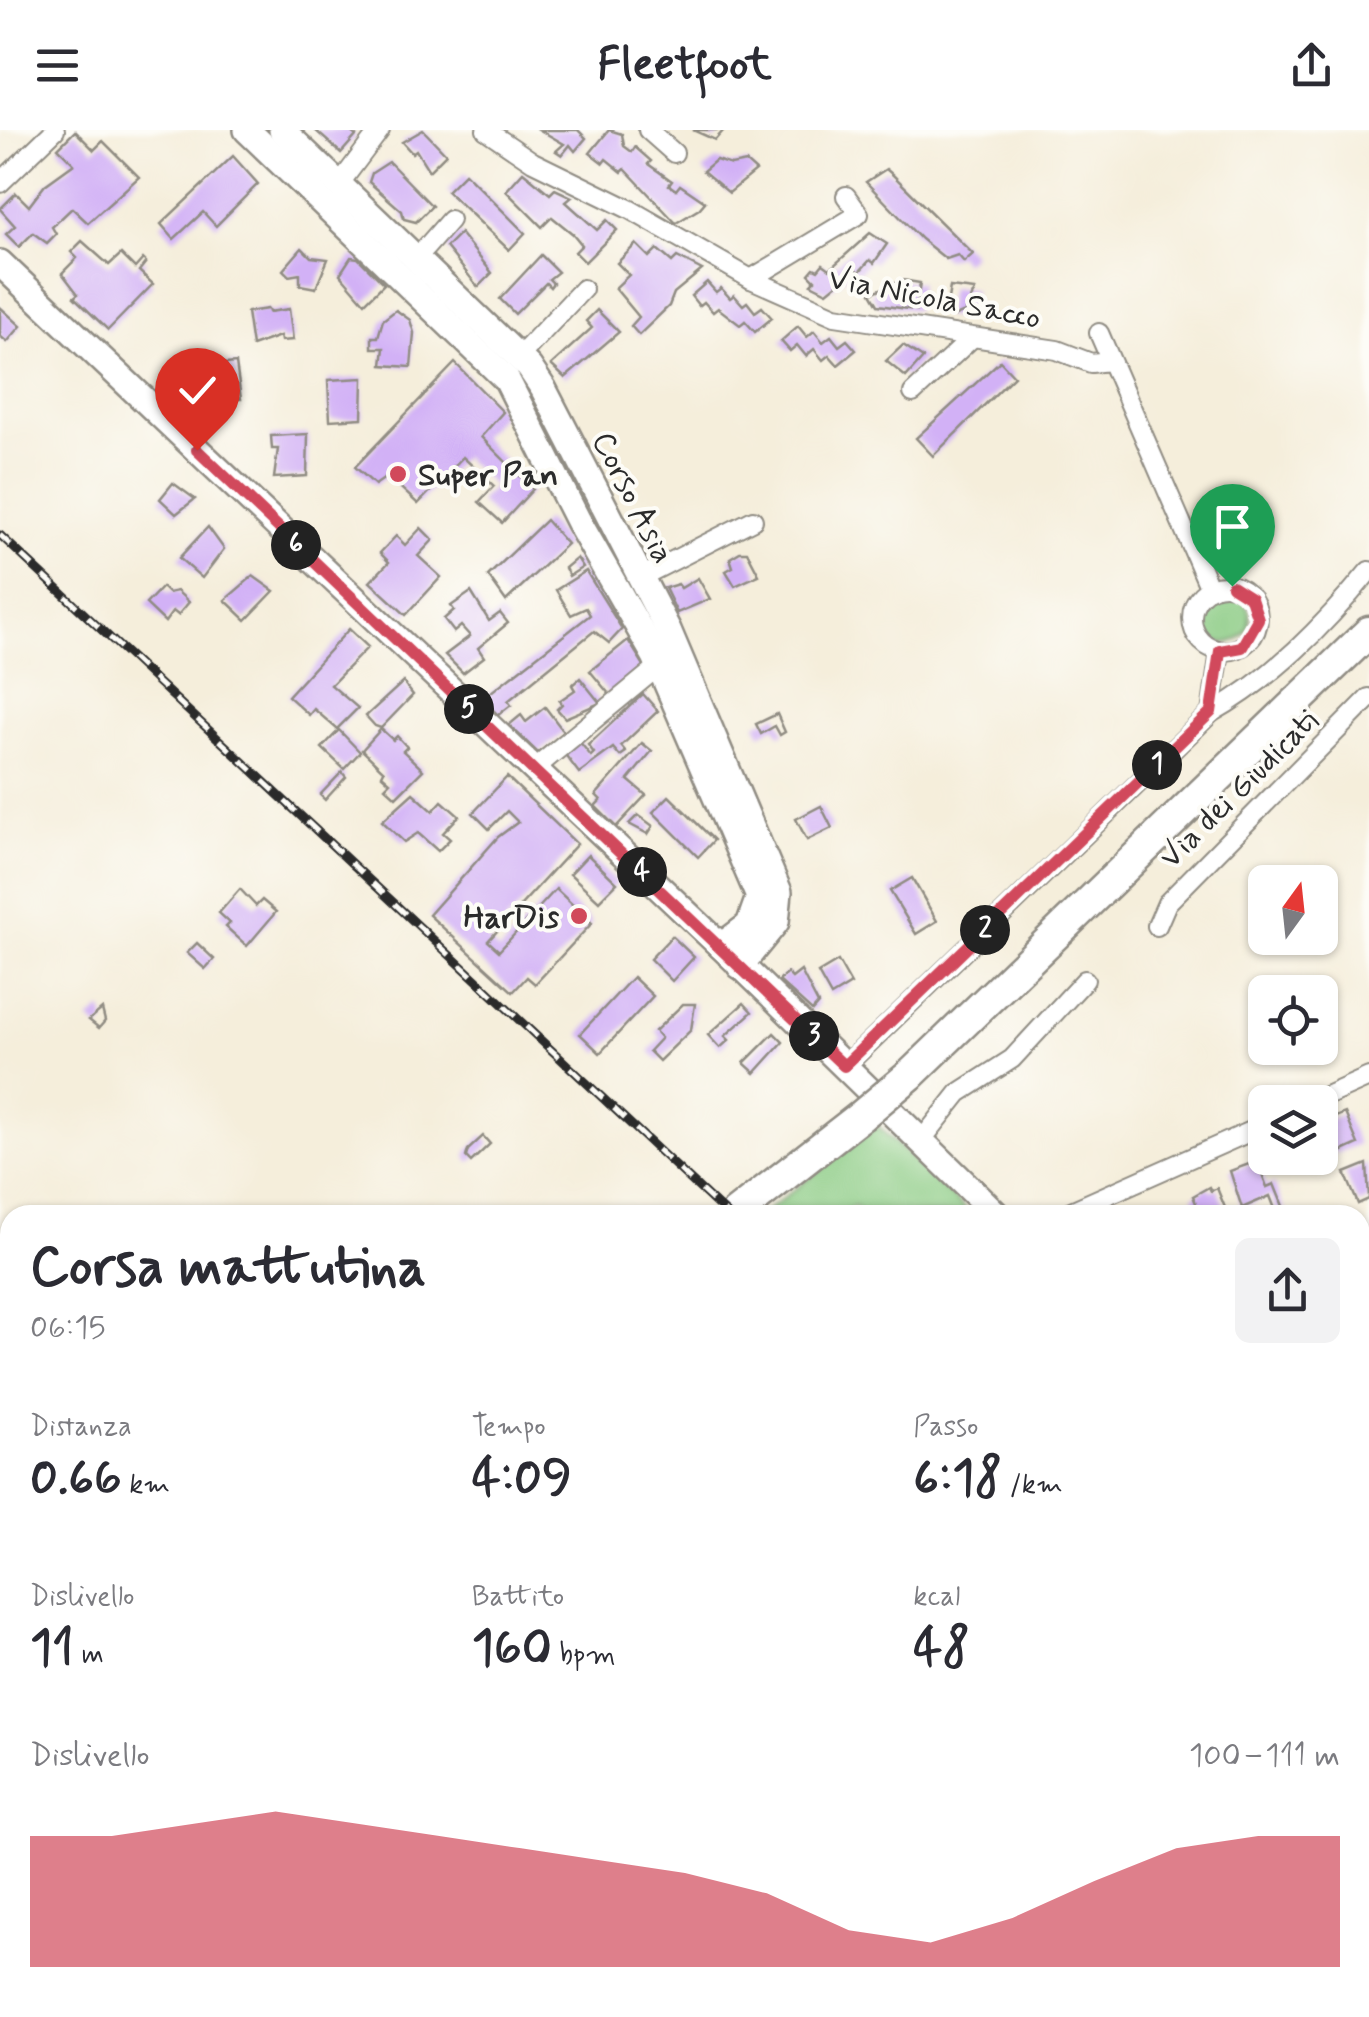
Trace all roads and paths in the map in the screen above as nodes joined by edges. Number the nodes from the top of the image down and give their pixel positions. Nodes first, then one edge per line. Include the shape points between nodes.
1 (56, 130) edge
2 (247, 130) edge
3 (282, 130) edge
4 (380, 130) edge
5 (648, 130) edge
6 (498, 134) edge
7 (674, 152) dead end
8 (0, 182) edge
9 (338, 186) junction
10 (846, 196) dead end
11 (450, 220) dead end
12 (415, 260) junction
13 (0, 264) edge
14 (751, 279) junction
15 (583, 289) dead end
16 (1099, 334) dead end
17 (972, 338) junction
18 (518, 358) junction
19 (1110, 361) junction
20 (913, 393) dead end
21 (569, 475) junction
22 (753, 520) dead end
23 (1369, 570) edge
24 (639, 578) junction
25 (1210, 589) junction
26 (1369, 632) edge
27 (1220, 651) junction
28 (659, 666) junction
29 (1369, 698) edge
30 (1211, 712) junction
31 (533, 770) junction
32 (1157, 926) dead end
33 (721, 946) junction
34 (740, 966) junction
35 (1085, 980) dead end
36 (835, 1057) junction
37 (1369, 1076) edge
38 (1338, 1090) edge
39 (1248, 1133) edge
40 (921, 1140) junction
41 (748, 1205) edge
42 (987, 1205) edge
43 (1085, 1205) edge

1 - 8 street
2 - 21 street, Corso Asia via 486,356
3 - 9 street, Corso Asia
4 - 9 street
5 - 7 street
6 - 14 street, Via Nicola Sacco
9 - 12 street, Corso Asia
10 - 14 street via 859,214
11 - 12 street
12 - 18 street, Corso Asia
13 - 31 street
14 - 17 street, Via Nicola Sacco via 836,316
15 - 18 street
16 - 19 street
17 - 19 street, Via Nicola Sacco via 1057,350 1091,363
17 - 20 street
18 - 21 street, Corso Asia via 543,388
19 - 25 street
21 - 24 street, Corso Asia
21 - 28 street, Corso Asia
22 - 24 street
23 - 30 street via 1254,689
24 - 34 street, Corso Asia via 668,630 780,892 776,922
25 - 27 street via 1196,603 1192,624 1202,642
25 - 27 street via 1232,586 1251,598 1258,619 1242,647
26 - 41 main road, bridge via 910,1076
27 - 30 street
28 - 31 street
28 - 33 street, Corso Asia via 758,897 748,924
29 - 32 street, Via dei Giudicati via 1167,903
30 - 36 street
31 - 33 street
33 - 34 street
34 - 36 street
35 - 40 street via 1012,1059 959,1093
36 - 40 street
37 - 38 street
39 - 43 street
40 - 42 street

